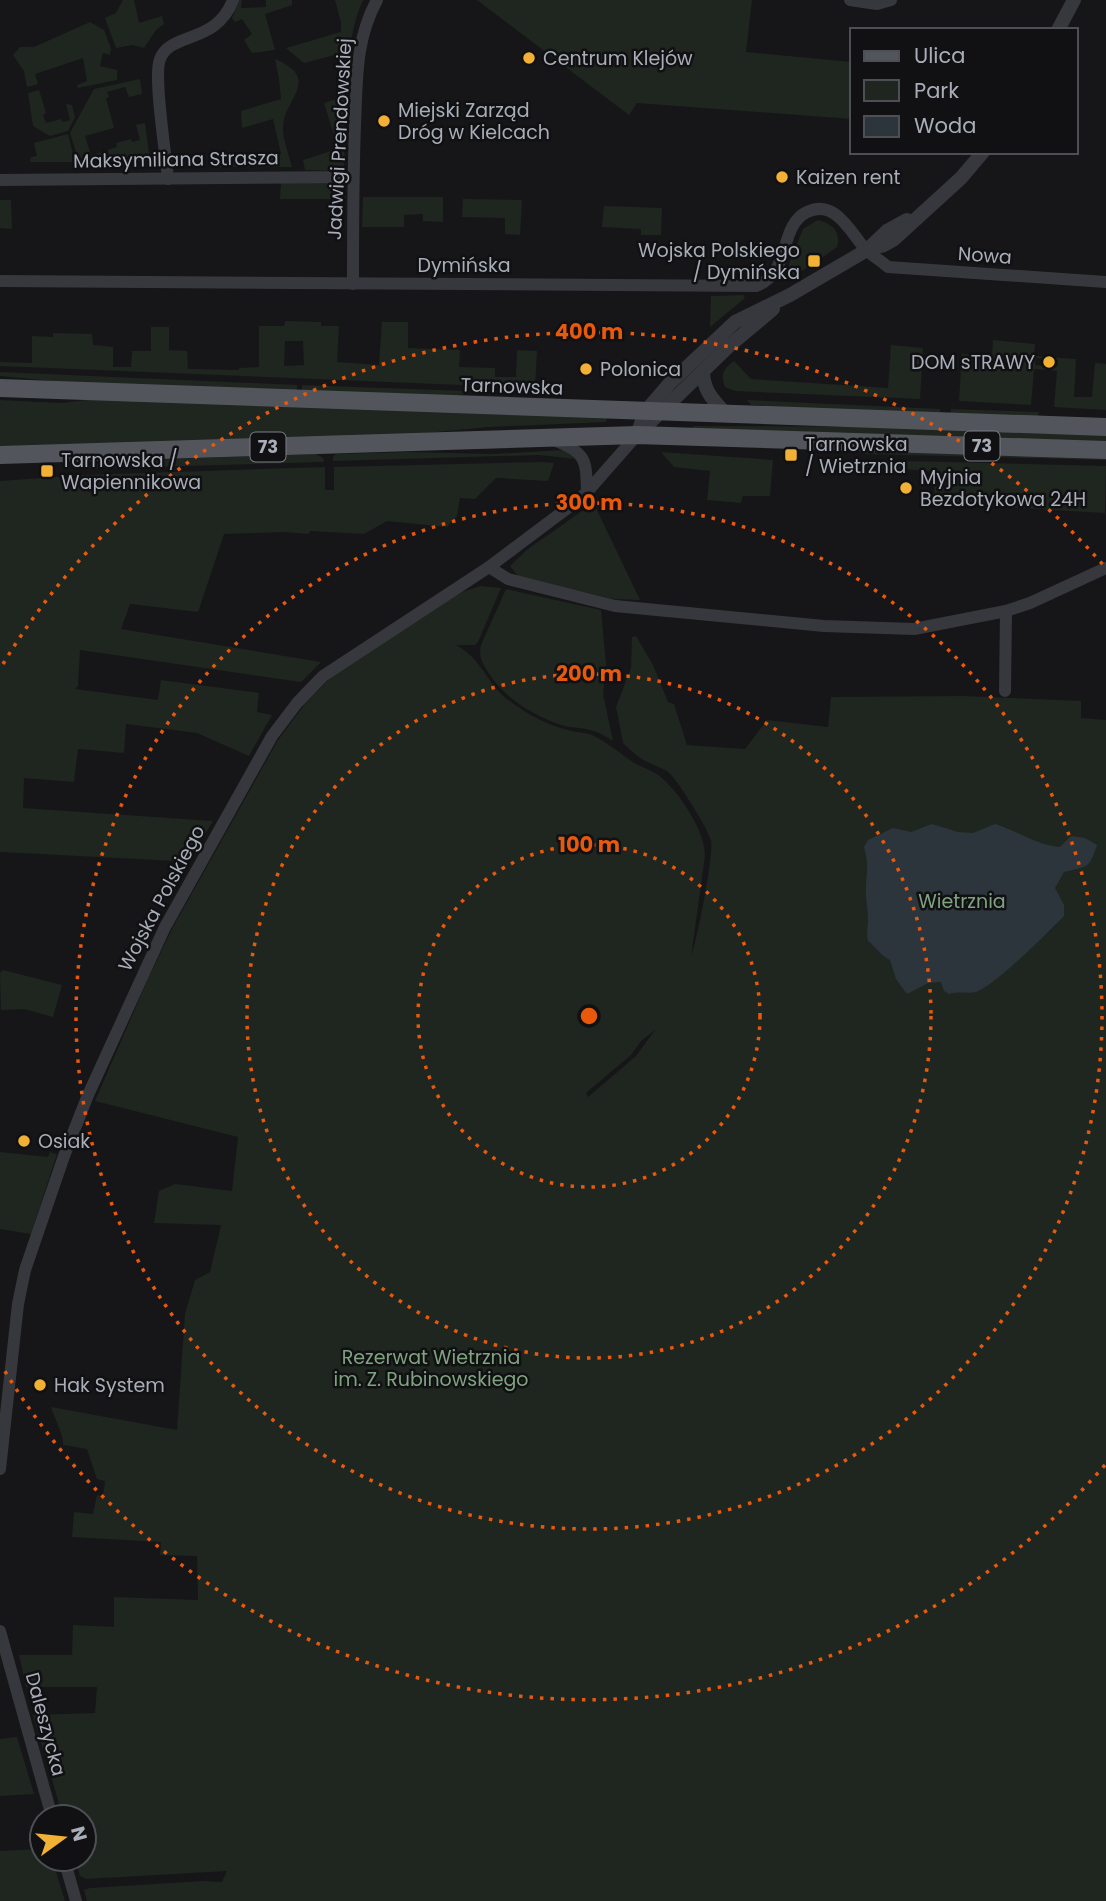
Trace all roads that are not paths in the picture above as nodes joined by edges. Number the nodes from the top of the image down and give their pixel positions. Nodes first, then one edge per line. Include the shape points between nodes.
1 (233, 0) edge
2 (377, 0) edge
3 (850, 0) edge
4 (891, 0) edge
5 (1074, 0) edge
6 (1059, 28) edge
7 (981, 154) edge
8 (353, 177) junction
9 (168, 178) junction
10 (0, 180) edge
11 (867, 250) junction
12 (0, 281) edge
13 (1106, 282) edge
14 (353, 284) junction
15 (790, 295) junction
16 (703, 371) junction
17 (0, 388) edge
18 (653, 412) junction
19 (727, 415) junction
20 (1106, 427) edge
21 (637, 435) junction
22 (549, 438) junction
23 (1106, 450) edge
24 (0, 456) edge
25 (587, 492) junction
26 (489, 567) junction
27 (1106, 568) edge
28 (1006, 611) junction
29 (1005, 691) dead end
30 (0, 1461) edge
31 (0, 1469) edge
32 (1, 1636) edge
33 (48, 1803) edge
34 (68, 1873) edge
35 (76, 1901) edge

1 - 9 street via 219,24 168,47 159,61
2 - 8 street, Jadwigi Prendowskiej via 359,48
3 - 4 street via 877,4
5 - 6 street
7 - 11 street, Wojska Polskiego via 893,240
8 - 9 street, Maksymiliana Strasza
8 - 14 street, Jadwigi Prendowskiej
9 - 10 street, Maksymiliana Strasza
11 - 13 street, Nowa via 893,268
11 - 14 street, Dymińska via 830,210 815,209 797,220 776,271 756,286
11 - 15 street, Wojska Polskiego
12 - 14 street, Dymińska
15 - 16 street, Wojska Polskiego
15 - 18 street, Wojska Polskiego via 729,327 701,352
16 - 18 street, Wojska Polskiego
16 - 19 street via 711,399
17 - 18 main road, Tarnowska / 73
18 - 19 main road, Tarnowska / 73
18 - 21 street, Wojska Polskiego
19 - 20 main road, Tarnowska / 73
21 - 22 main road, 73
21 - 23 main road, 73
21 - 25 street, Wojska Polskiego
22 - 24 main road, 73
22 - 25 street via 573,447 583,457
25 - 26 street, Wojska Polskiego
26 - 28 street via 508,579 615,606 824,626 914,629
26 - 30 street, Wojska Polskiego via 334,667 297,703 272,736 173,912 84,1106 25,1270
27 - 28 street
28 - 29 street
30 - 31 street, Wojska Polskiego
32 - 33 street, Daleszycka
34 - 35 street

